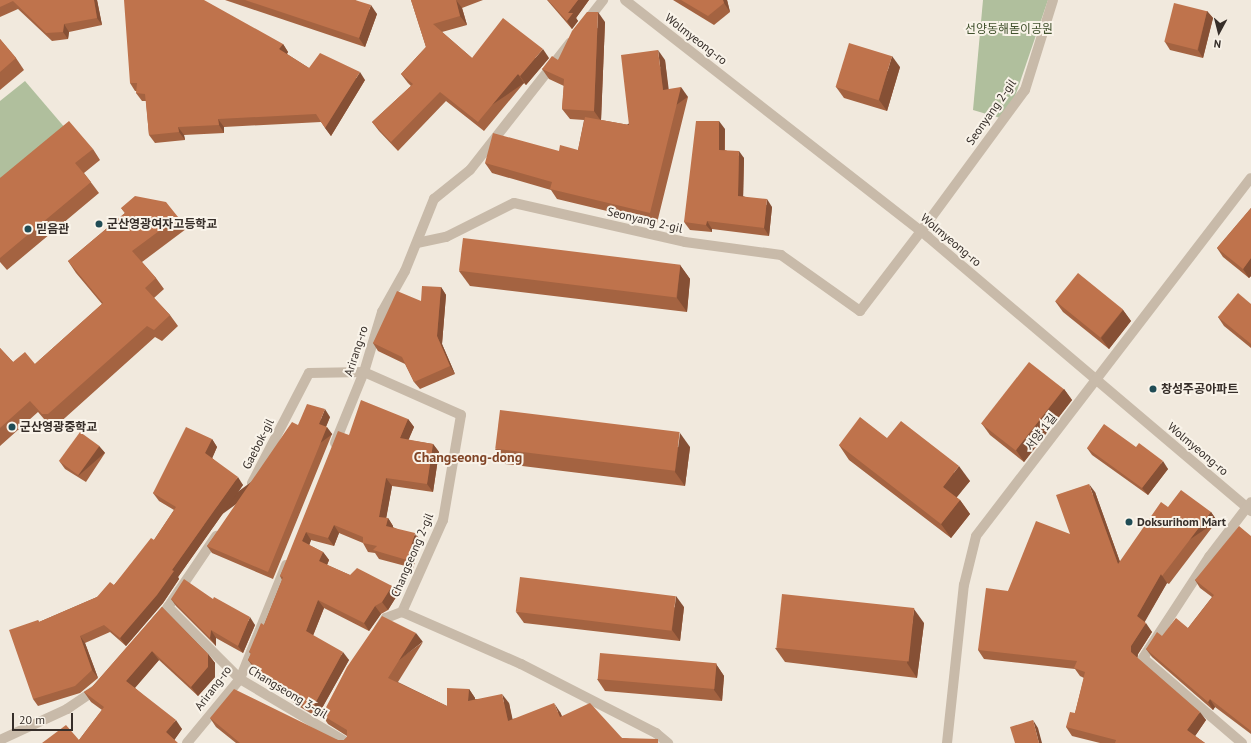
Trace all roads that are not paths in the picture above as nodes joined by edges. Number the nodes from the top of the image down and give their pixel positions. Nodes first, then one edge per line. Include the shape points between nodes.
1 (603, 0) edge
2 (624, 0) edge
3 (1053, 0) edge
4 (1251, 178) edge
5 (417, 243) junction
6 (364, 372) junction
7 (1097, 382) junction
8 (331, 452) edge
9 (245, 493) edge
10 (1250, 507) edge
11 (224, 525) edge
12 (290, 555) edge
13 (168, 607) junction
14 (402, 612) junction
15 (148, 629) edge
16 (374, 637) edge
17 (240, 679) junction
18 (104, 680) edge
19 (0, 740) edge
20 (187, 743) edge
21 (348, 743) edge
22 (668, 743) edge
23 (947, 743) edge
24 (1242, 743) edge

1 - 5 street, Arirang-ro via 470,170 434,200
2 - 7 street, Wolmyeong-ro via 928,237
3 - 5 street, Seonyang 2-gil, bridge via 1025,90 860,311 781,255 685,242 514,202 446,237
4 - 7 street, 서양 1길
5 - 6 street, Arirang-ro via 382,312
6 - 8 street, Arirang-ro
6 - 9 street, Gaebok-gil via 309,373
6 - 14 street, Changseong 2-gil via 461,415 443,520
7 - 10 street, Wolmyeong-ro
7 - 23 street, 서양 1길 via 976,536 964,585
10 - 24 street via 1209,557 1143,658
11 - 13 street
12 - 17 street, Arirang-ro
13 - 15 street
13 - 17 street, Changseong 3-gil
14 - 16 street via 386,618
14 - 22 street, Changseong 2-gil via 521,664 656,733
17 - 20 street, Arirang-ro
17 - 21 street, Changseong 3-gil via 322,723
18 - 19 street via 94,692 67,709

